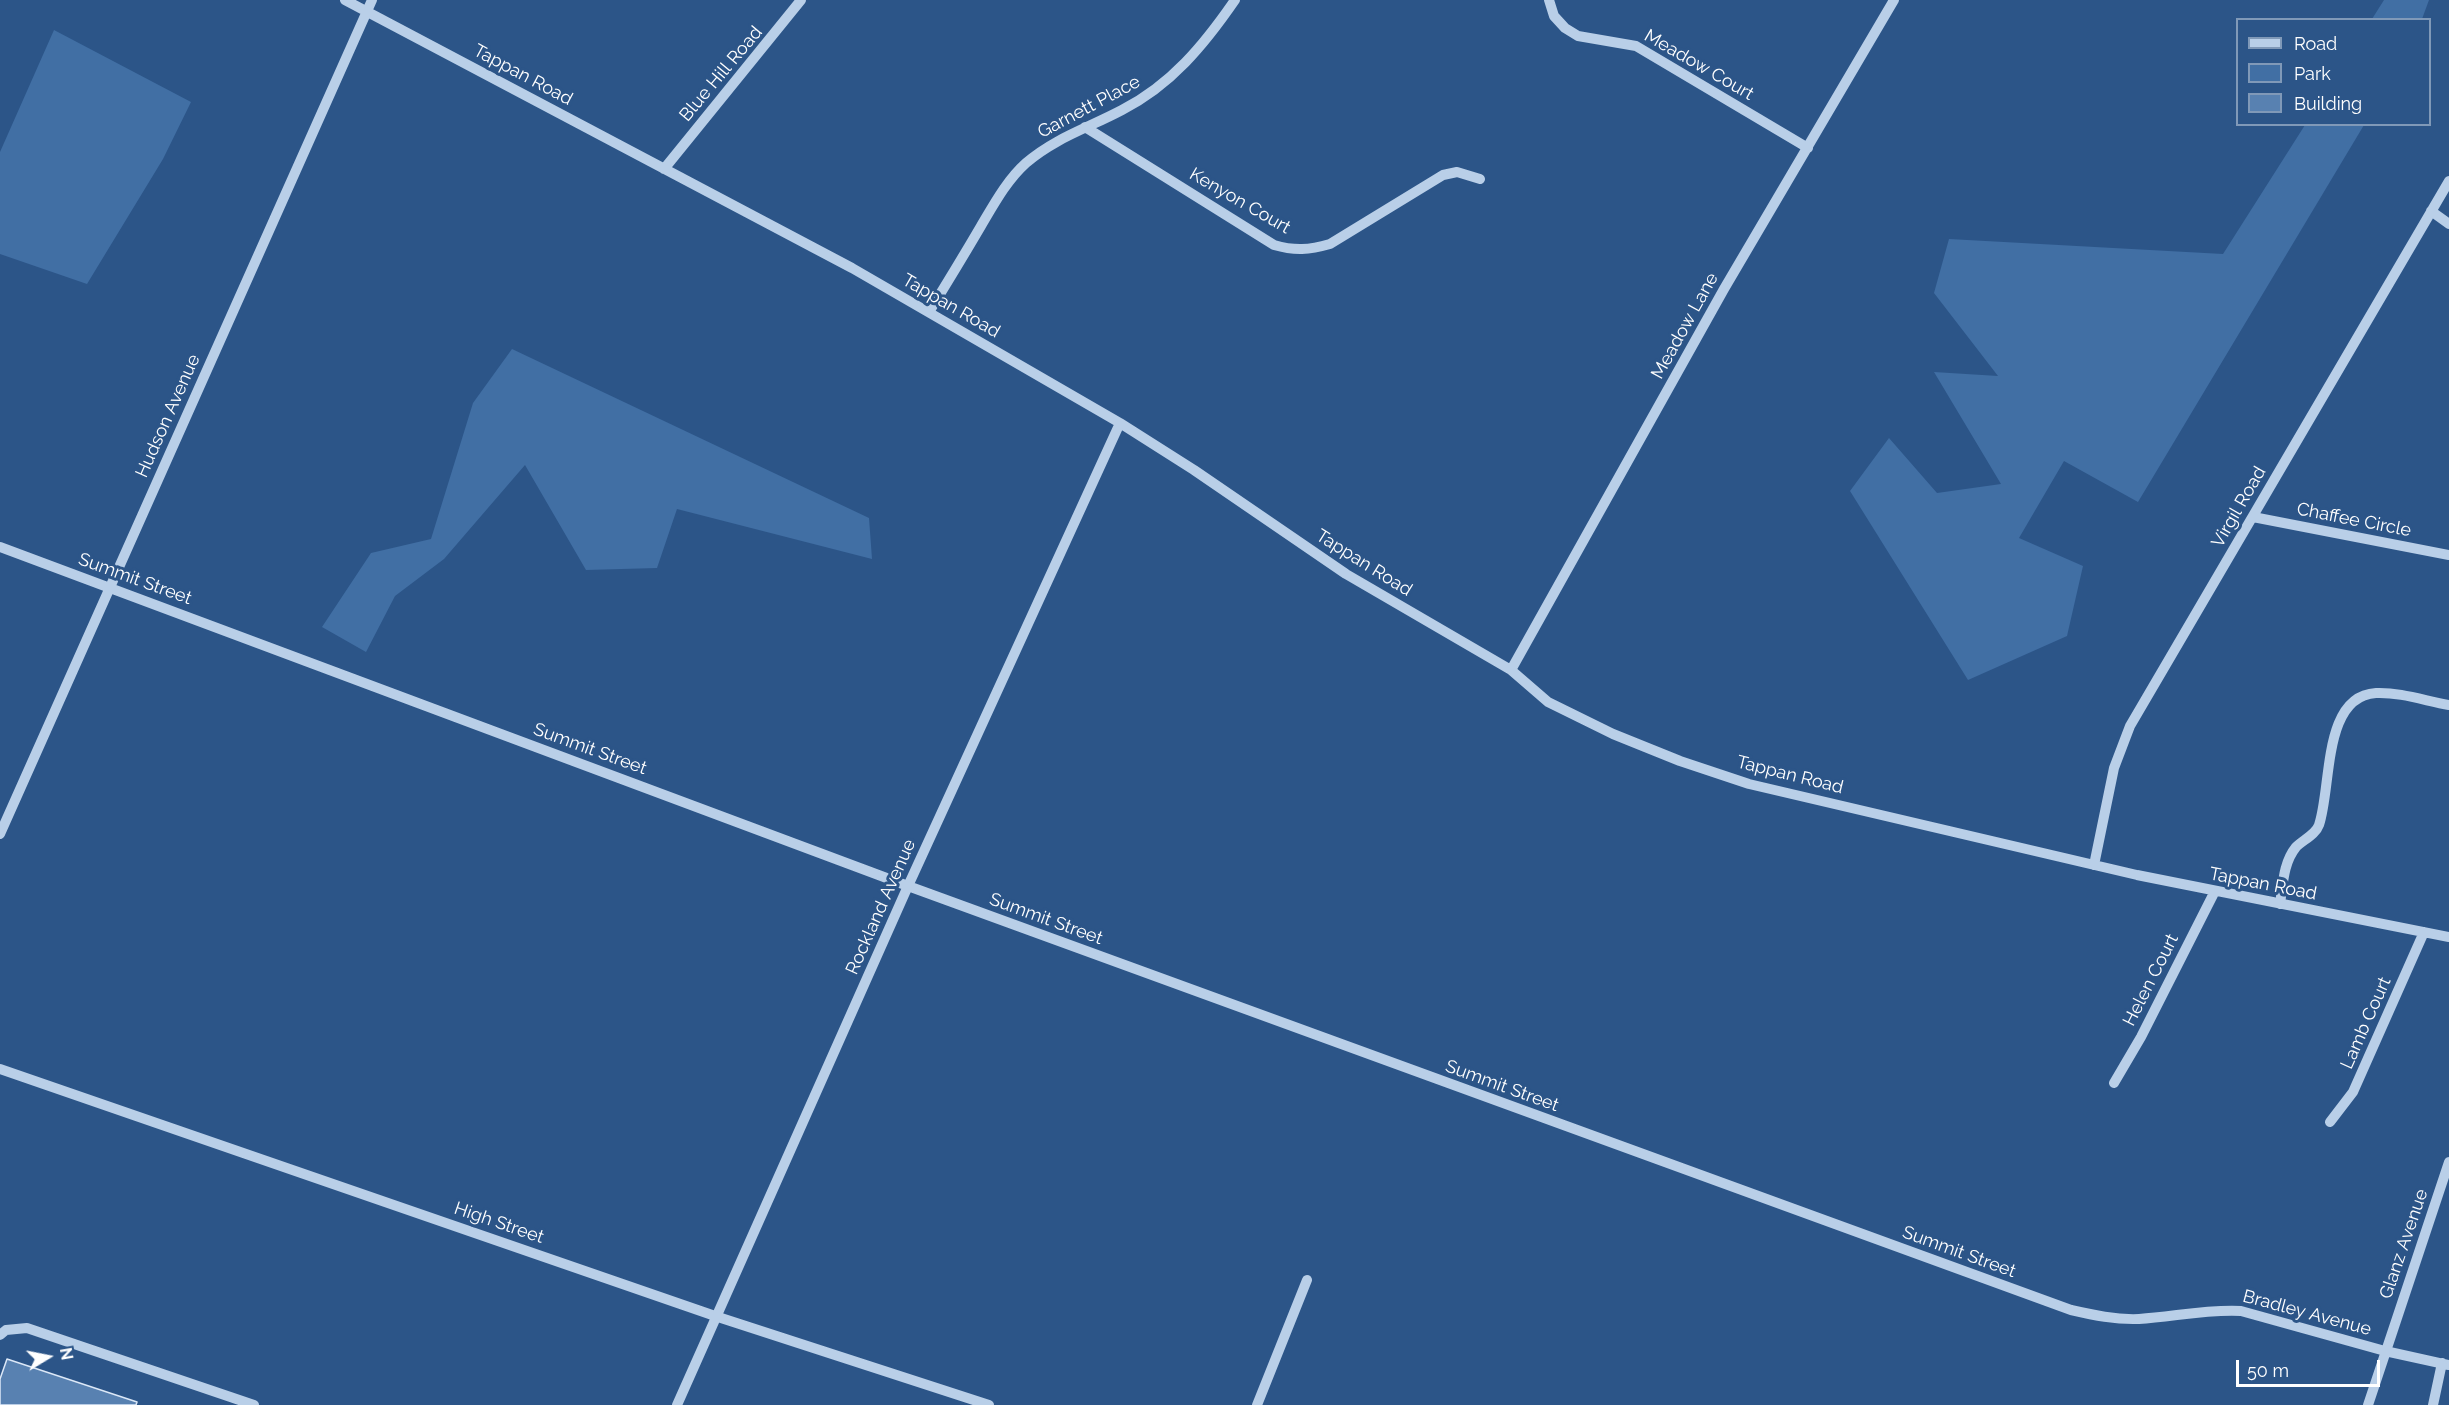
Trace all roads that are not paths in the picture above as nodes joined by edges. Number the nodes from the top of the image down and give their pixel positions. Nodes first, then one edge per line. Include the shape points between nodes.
1 (345, 0) edge
2 (372, 0) edge
3 (801, 0) edge
4 (1235, 0) edge
5 (1549, 0) edge
6 (1894, 0) edge
7 (366, 11) junction
8 (1085, 127) junction
9 (1808, 148) junction
10 (664, 169) junction
11 (1480, 179) dead end
12 (2449, 181) edge
13 (2431, 212) junction
14 (2449, 224) edge
15 (929, 312) junction
16 (1120, 423) junction
17 (2253, 517) junction
18 (0, 547) edge
19 (2449, 555) edge
20 (110, 588) junction
21 (1511, 670) junction
22 (2449, 705) edge
23 (0, 834) edge
24 (2094, 865) junction
25 (908, 886) junction
26 (2215, 891) junction
27 (2280, 904) junction
28 (2424, 932) junction
29 (2449, 937) edge
30 (0, 1069) edge
31 (2114, 1083) dead end
32 (2330, 1122) dead end
33 (2449, 1162) edge
34 (1307, 1280) dead end
35 (2083, 1313) joint
36 (718, 1317) junction
37 (0, 1335) edge
38 (2385, 1351) junction
39 (2445, 1364) edge
40 (254, 1405) edge
41 (677, 1405) edge
42 (988, 1405) edge
43 (1257, 1405) edge
44 (2367, 1405) edge
45 (2433, 1405) edge

1 - 7 street, Tappan Road
2 - 7 street, Hudson Avenue
3 - 10 street, Blue Hill Road
4 - 8 street, Garnett Place via 1193,55 1155,90
5 - 9 street, Meadow Court via 1554,16 1578,36 1636,46
6 - 9 street, Meadow Lane
7 - 10 street, Tappan Road
7 - 20 street, Hudson Avenue
8 - 11 street, Kenyon Court via 1274,245 1292,250 1330,244 1443,175 1457,172
8 - 15 street, Garnett Place via 1047,146 1004,188
9 - 21 street, Meadow Lane via 1724,289
10 - 15 street, Tappan Road
12 - 13 street, Virgil Road
13 - 14 street
13 - 17 street, Virgil Road
15 - 16 street, Tappan Road
16 - 21 street, Tappan Road via 1346,574
16 - 25 street, Rockland Avenue
17 - 19 street, Chaffee Circle
17 - 24 street, Virgil Road via 2126,737 2114,768
18 - 20 street, Summit Street
20 - 23 street, Hudson Avenue
20 - 25 street, Summit Street
21 - 24 street, Tappan Road via 1548,702 1680,761 1749,783
22 - 27 street via 2378,693 2350,702 2339,718 2319,828 2296,848 2286,863
24 - 26 street, Tappan Road
25 - 35 street, Summit Street
25 - 36 street, Rockland Avenue
26 - 27 street, Tappan Road
26 - 31 street, Helen Court
27 - 28 street, Tappan Road
28 - 29 street, Tappan Road
28 - 32 street, Lamb Court via 2353,1092
30 - 36 street, High Street
33 - 38 street, Glanz Avenue
34 - 43 street
35 - 38 street, Bradley Avenue via 2138,1319 2241,1311
36 - 41 street, Rockland Avenue
36 - 42 street, High Street
37 - 40 street via 6,1330 27,1328
38 - 39 street, Bradley Avenue
38 - 44 street, Glanz Avenue
39 - 45 street

